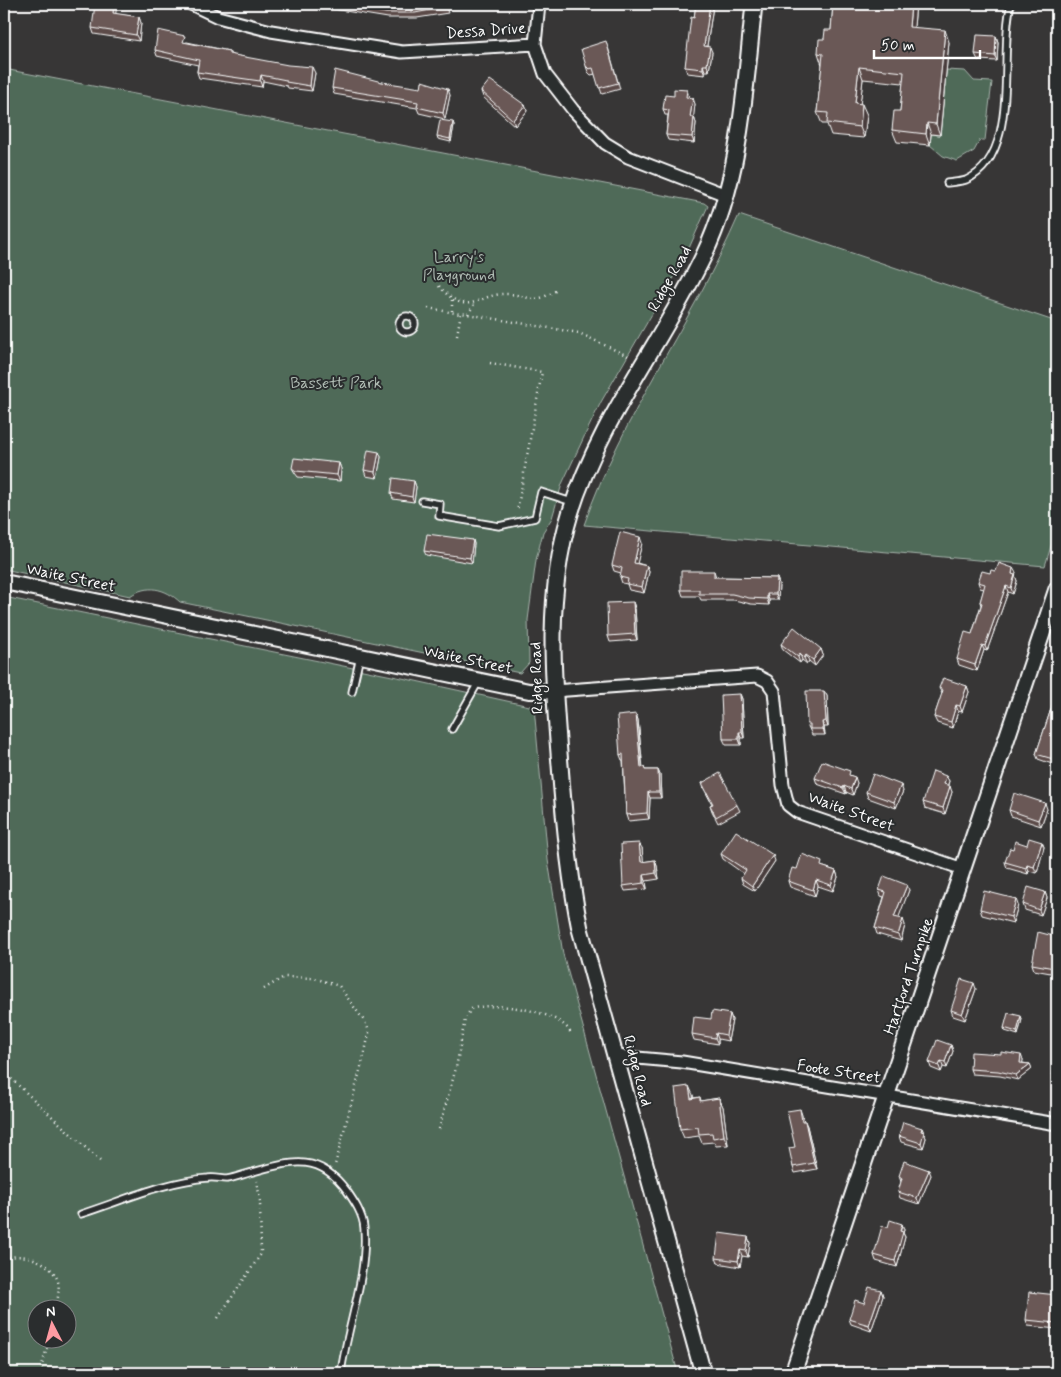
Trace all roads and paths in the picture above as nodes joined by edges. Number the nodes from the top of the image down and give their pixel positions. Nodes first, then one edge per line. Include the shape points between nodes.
1 (192, 4) edge
2 (539, 4) edge
3 (754, 4) edge
4 (1011, 4) edge
5 (535, 44) junction
6 (947, 182) dead end
7 (726, 195) junction
8 (439, 286) dead end
9 (557, 290) dead end
10 (452, 300) junction
11 (474, 304) junction
12 (428, 308) dead end
13 (452, 313) junction
14 (460, 314) junction
15 (468, 314) junction
16 (457, 335) dead end
17 (630, 357) dead end
18 (490, 363) dead end
19 (422, 501) dead end
20 (574, 502) junction
21 (515, 523) junction
22 (4, 582) edge
23 (1057, 590) edge
24 (360, 656) junction
25 (480, 680) junction
26 (554, 691) junction
27 (352, 692) dead end
28 (452, 729) dead end
29 (963, 870) junction
30 (264, 990) dead end
31 (571, 1034) dead end
32 (614, 1056) junction
33 (4, 1072) edge
34 (887, 1097) junction
35 (1057, 1124) edge
36 (439, 1129) dead end
37 (100, 1161) dead end
38 (242, 1175) junction
39 (335, 1176) junction
40 (81, 1214) dead end
41 (4, 1259) edge
42 (57, 1300) edge
43 (218, 1318) dead end
44 (46, 1350) edge
45 (40, 1373) edge
46 (341, 1373) edge
47 (703, 1373) edge
48 (793, 1373) edge

1 - 5 street, Dessa Drive via 218,17 271,31 402,52
2 - 5 street
3 - 7 main road, Ridge Road via 741,117
4 - 6 lane via 1006,33 1001,127 996,143 990,158 978,172 964,181
5 - 7 street, Dessa Drive via 545,74 573,110 606,143 637,161
7 - 20 main road, Ridge Road via 705,254 604,433
8 - 10 path
9 - 11 path via 536,299 509,294 490,296
10 - 11 path
10 - 13 path
11 - 15 path
12 - 13 path
13 - 14 path
14 - 15 path
14 - 16 path
15 - 17 path via 579,333
18 - 21 path via 542,372
19 - 21 lane via 440,504 439,516 499,526
20 - 21 lane via 541,492 535,518
20 - 26 main road, Ridge Road via 554,593
22 - 24 street, Waite Street
23 - 29 main road, Hartford Turnpike
24 - 25 street, Waite Street
24 - 27 lane
25 - 26 street, Waite Street via 529,691
25 - 28 lane
26 - 29 street, Waite Street via 757,676 767,681 774,691 783,785 788,805 797,812
26 - 32 main road, Ridge Road via 575,906
29 - 34 main road, Hartford Turnpike
30 - 39 path via 284,977 314,978 339,986 367,1025 366,1052 335,1162
31 - 36 path via 559,1020 540,1012 480,1005 470,1009
32 - 34 street, Foote Street via 682,1062
32 - 47 main road, Ridge Road
33 - 37 path
34 - 35 street, Foote Street
34 - 48 main road, Hartford Turnpike
38 - 39 lane via 301,1160
38 - 40 lane via 187,1181
38 - 43 path via 258,1182 261,1254
39 - 46 lane via 354,1202 364,1226 357,1292
41 - 42 path via 9,1256 27,1257 54,1271 58,1284
44 - 45 path

